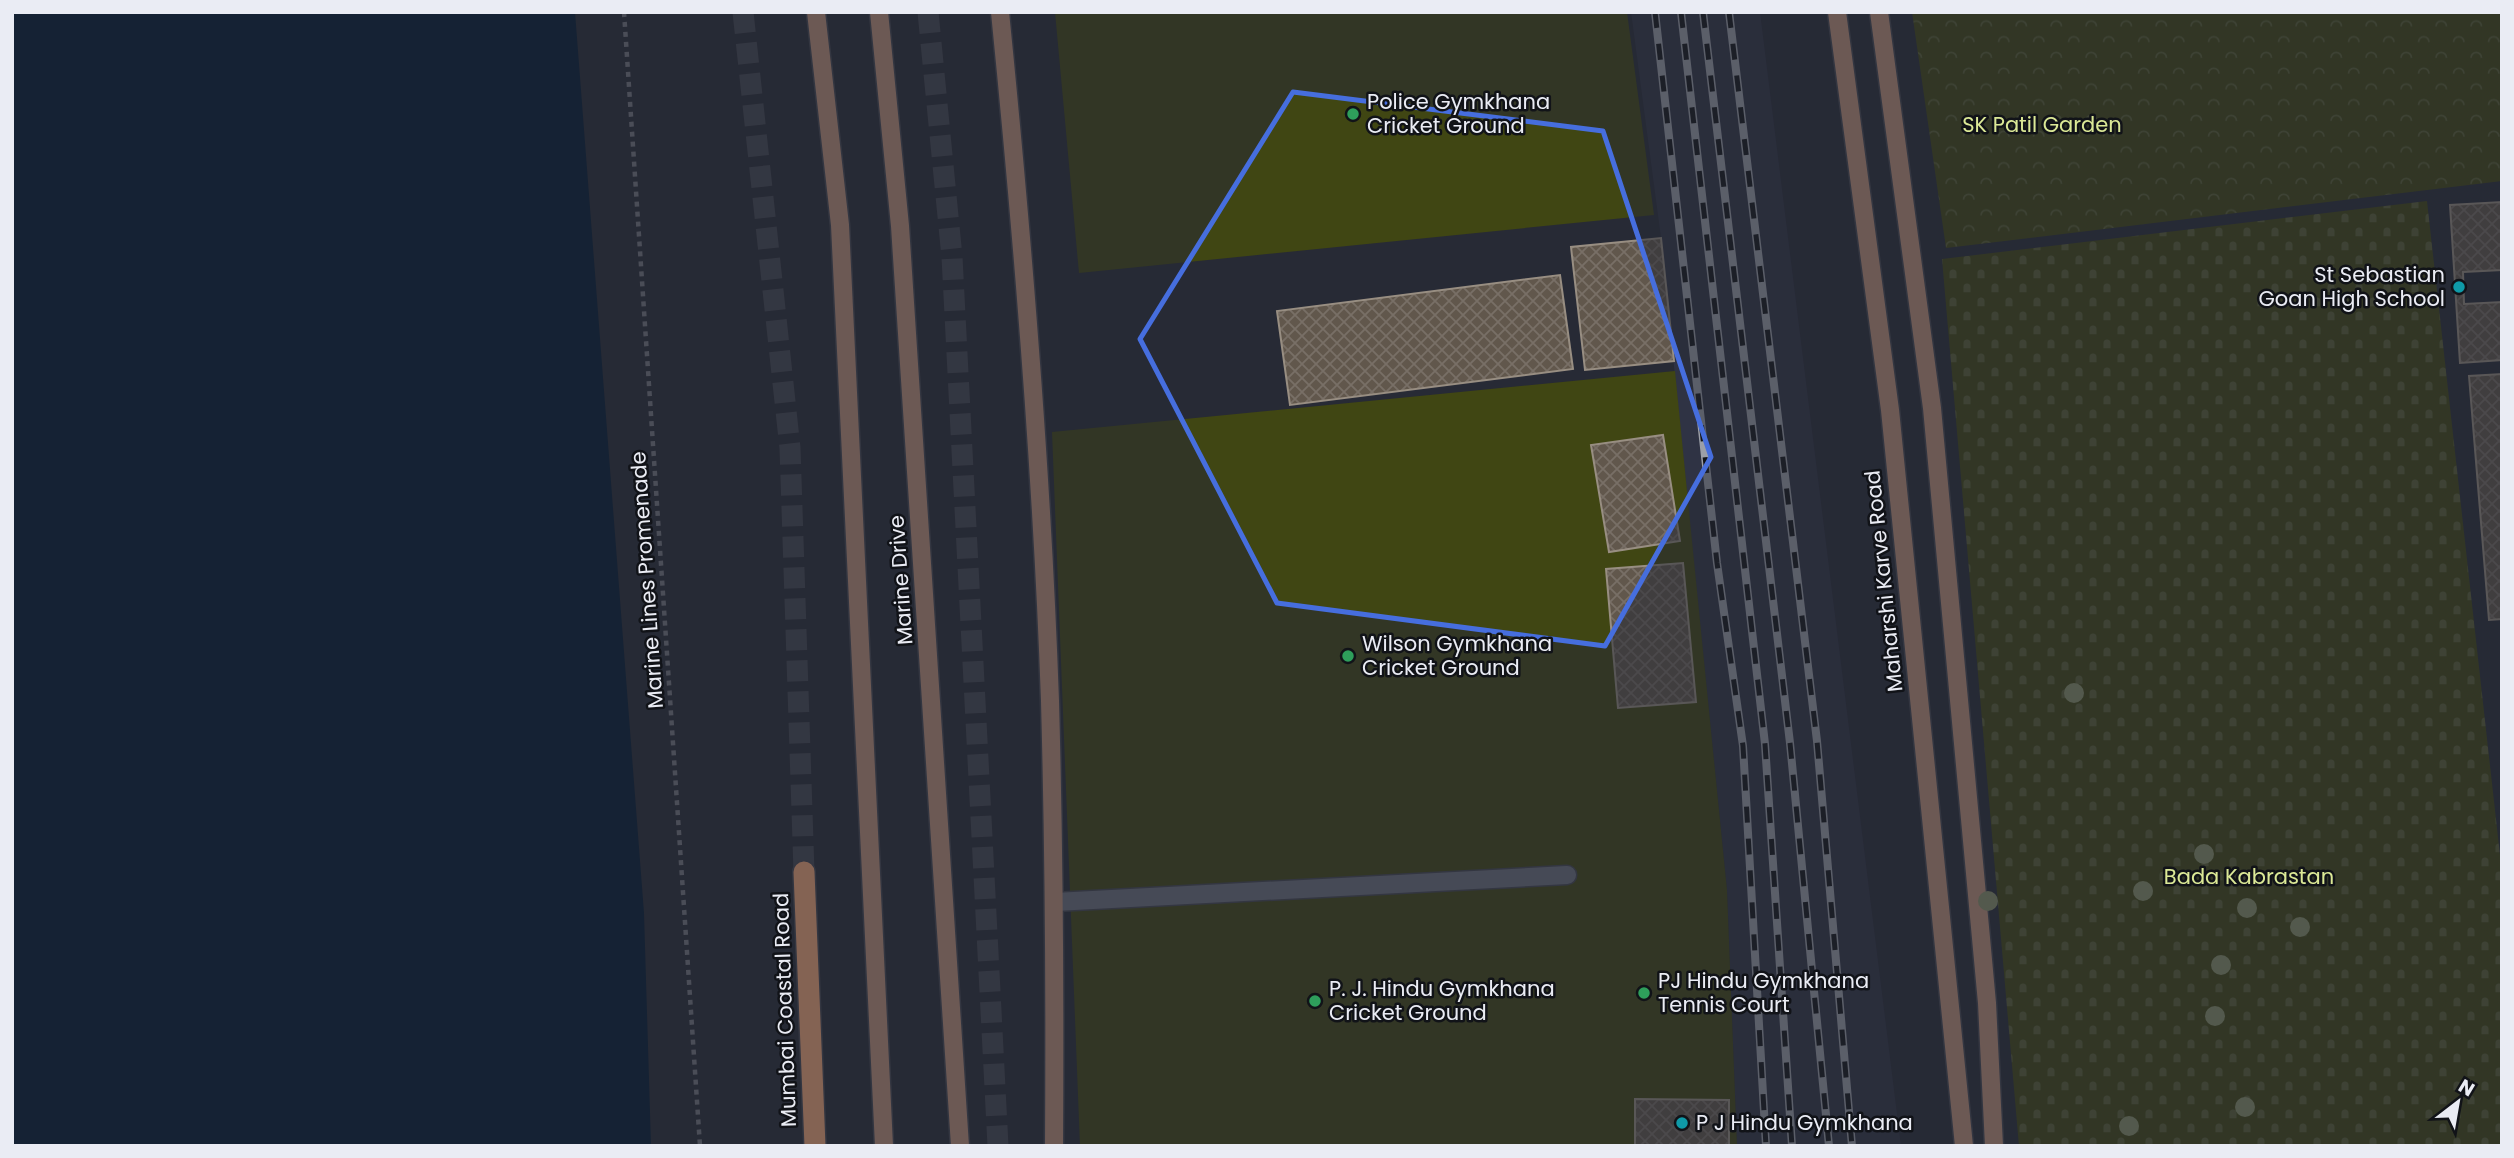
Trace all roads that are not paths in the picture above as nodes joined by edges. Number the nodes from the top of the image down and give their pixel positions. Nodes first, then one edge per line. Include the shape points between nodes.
1 (816, 12) edge
2 (879, 12) edge
3 (1000, 12) edge
4 (1837, 12) edge
5 (1879, 12) edge
6 (804, 872) tunnel mouth
7 (1567, 875) dead end
8 (1055, 902) junction
9 (815, 1146) edge
10 (884, 1146) edge
11 (960, 1146) edge
12 (1054, 1146) edge
13 (1964, 1146) edge
14 (1994, 1146) edge

1 - 10 main road, Marine Drive via 840,225
2 - 11 main road, Marine Drive via 900,226
3 - 8 main road via 1025,274 1050,697
4 - 13 main road, Maharshi Karve Road via 1890,410
5 - 14 main road via 1933,408 1987,1003
6 - 9 highway, Mumbai Coastal Road
7 - 8 lane
8 - 12 main road

